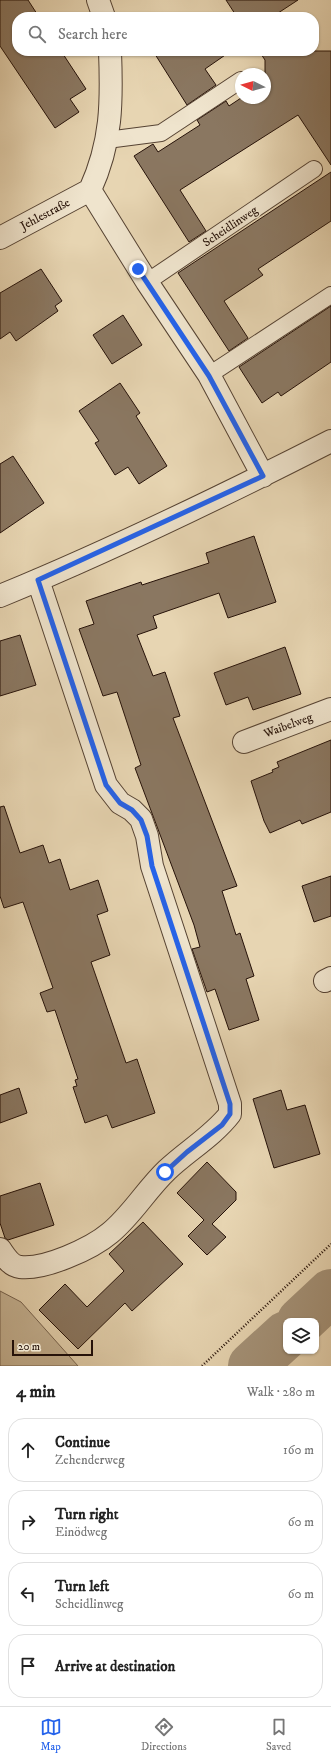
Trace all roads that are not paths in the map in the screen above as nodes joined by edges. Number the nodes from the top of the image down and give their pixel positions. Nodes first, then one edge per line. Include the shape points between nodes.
1 (98, 0) edge
2 (102, 12) edge
3 (110, 56) edge
4 (235, 84) edge
5 (107, 140) junction
6 (314, 169) dead end
7 (90, 190) junction
8 (0, 238) edge
9 (147, 282) junction
10 (331, 295) edge
11 (209, 376) junction
12 (331, 441) edge
13 (263, 476) junction
14 (38, 580) junction
15 (0, 596) edge
16 (331, 709) edge
17 (244, 742) dead end
18 (0, 1249) edge

1 - 2 street
3 - 5 street via 111,106
4 - 5 lane via 161,133
5 - 7 street via 101,166
6 - 9 lane, Scheidlinweg
7 - 8 street, Jehlestraße
7 - 9 street
9 - 11 street
10 - 11 lane
11 - 13 street
12 - 13 street
13 - 14 street
14 - 15 street
14 - 18 street via 106,785 120,803 132,810 141,820 145,830 152,866 230,1104 230,1114 222,1125 165,1172 109,1234 84,1249 44,1264 19,1267 8,1261
16 - 17 street, Waibelweg

